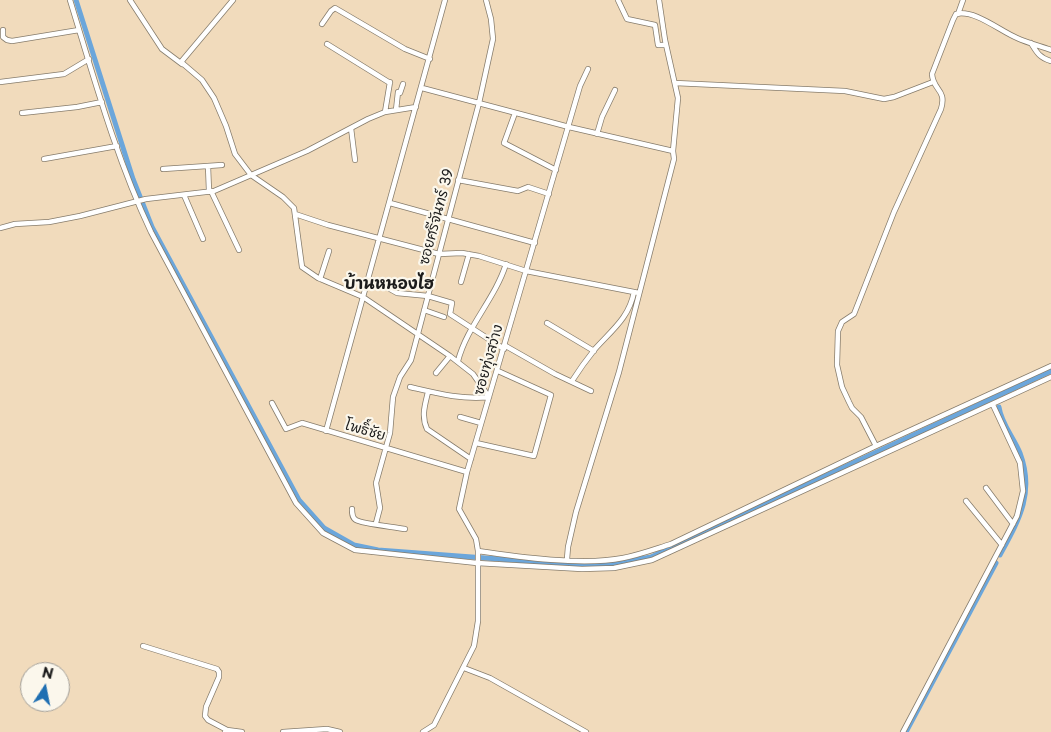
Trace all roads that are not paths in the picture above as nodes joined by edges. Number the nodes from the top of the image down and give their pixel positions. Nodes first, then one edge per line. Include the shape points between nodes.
1 (70, 0) edge
2 (130, 0) edge
3 (233, 0) edge
4 (445, 0) edge
5 (486, 0) edge
6 (618, 0) edge
7 (659, 0) edge
8 (963, 0) edge
9 (958, 14) junction
10 (322, 24) dead end
11 (3, 30) dead end
12 (79, 30) junction
13 (1031, 43) junction
14 (327, 44) dead end
15 (666, 45) junction
16 (1051, 50) edge
17 (430, 59) junction
18 (89, 60) junction
19 (1051, 61) edge
20 (185, 66) junction
21 (588, 69) dead end
22 (0, 82) edge
23 (933, 82) junction
24 (675, 83) junction
25 (402, 84) dead end
26 (422, 88) junction
27 (615, 90) dead end
28 (102, 102) junction
29 (479, 103) junction
30 (416, 107) junction
31 (396, 110) junction
32 (385, 112) junction
33 (515, 112) junction
34 (22, 113) dead end
35 (569, 127) junction
36 (351, 128) junction
37 (597, 134) junction
38 (116, 146) junction
39 (673, 151) junction
40 (44, 159) dead end
41 (355, 160) dead end
42 (208, 166) junction
43 (222, 166) dead end
44 (163, 169) dead end
45 (556, 170) junction
46 (251, 175) junction
47 (458, 180) junction
48 (210, 191) junction
49 (549, 194) junction
50 (184, 195) junction
51 (141, 201) junction
52 (390, 203) junction
53 (295, 214) junction
54 (448, 219) junction
55 (0, 228) edge
56 (380, 238) junction
57 (204, 239) dead end
58 (535, 243) junction
59 (239, 250) dead end
60 (329, 251) dead end
61 (439, 254) junction
62 (469, 254) junction
63 (506, 264) junction
64 (526, 271) junction
65 (320, 279) junction
66 (462, 282) dead end
67 (388, 288) dead end
68 (637, 293) junction
69 (428, 296) junction
70 (363, 297) junction
71 (424, 310) junction
72 (444, 317) dead end
73 (547, 323) dead end
74 (472, 327) junction
75 (417, 334) junction
76 (504, 347) junction
77 (594, 351) junction
78 (450, 356) junction
79 (458, 361) junction
80 (1051, 366) edge
81 (498, 371) junction
82 (436, 373) dead end
83 (1051, 377) edge
84 (572, 381) junction
85 (410, 387) dead end
86 (591, 391) dead end
87 (428, 392) junction
88 (489, 397) junction
89 (272, 403) dead end
90 (993, 404) junction
91 (460, 417) dead end
92 (481, 423) junction
93 (326, 431) junction
94 (476, 443) junction
95 (876, 446) junction
96 (385, 448) junction
97 (471, 459) junction
98 (467, 472) junction
99 (986, 488) dead end
100 (966, 501) dead end
101 (352, 509) dead end
102 (376, 524) junction
103 (1013, 524) junction
104 (405, 529) dead end
105 (1002, 545) junction
106 (477, 557) junction
107 (567, 559) junction
108 (143, 646) dead end
109 (464, 668) junction
110 (226, 731) edge
111 (242, 732) edge
112 (283, 732) edge
113 (340, 732) edge
114 (423, 732) edge
115 (586, 732) edge
116 (903, 732) edge

1 - 12 street
2 - 20 street via 162,49
3 - 20 street via 181,62
4 - 17 street
5 - 29 street, ซอยศรีจันทร์ 39 via 492,39
6 - 15 street via 628,19 655,25 658,45
7 - 15 street
8 - 9 street
9 - 13 street via 980,18
9 - 23 street via 932,74
10 - 17 street via 334,8 405,49
11 - 12 street via 3,37 12,41
12 - 18 street
13 - 16 street
13 - 19 street via 1038,55
14 - 32 street via 390,82
15 - 24 street
17 - 26 street
18 - 22 street via 64,74
18 - 28 street
20 - 46 street via 202,80 214,98 235,154
21 - 35 street, ซอยทุ่งสว่าง
23 - 24 street via 884,99 845,90
23 - 95 street via 944,100 941,109 894,212 854,314 842,322 838,331 837,365 842,387
24 - 39 street via 678,98
25 - 31 street
26 - 29 street
26 - 30 street
27 - 37 street
28 - 34 street via 77,108
28 - 38 street
29 - 33 street
29 - 47 street, ซอยศรีจันทร์ 39
30 - 31 street
30 - 52 street
31 - 32 street
32 - 36 street
33 - 35 street
33 - 45 street via 504,143
35 - 37 street
35 - 45 street, ซอยทุ่งสว่าง
36 - 41 street
36 - 46 street via 307,152
37 - 39 street
38 - 40 street
38 - 51 street
39 - 68 street via 674,158
42 - 43 street
42 - 44 street
42 - 48 street
45 - 49 street, ซอยทุ่งสว่าง
46 - 48 street
46 - 53 street via 283,197 294,208
47 - 49 street via 518,191 528,187
47 - 54 street, ซอยศรีจันทร์ 39
48 - 50 street
48 - 59 street
49 - 58 street, ซอยทุ่งสว่าง
50 - 51 street
50 - 57 street
51 - 55 street via 59,220
51 - 106 street via 152,234 296,503 322,533 355,550
52 - 54 street
52 - 56 street
53 - 56 street
53 - 65 street via 302,266
54 - 58 street
54 - 61 street, ซอยศรีจันทร์ 39
56 - 61 street
56 - 70 street
58 - 64 street, ซอยทุ่งสว่าง
60 - 65 street
61 - 62 street
61 - 69 street, ซอยศรีจันทร์ 39
62 - 63 street
62 - 66 street
63 - 64 street
63 - 74 street via 490,301
64 - 68 street
64 - 76 street, ซอยทุ่งสว่าง
65 - 70 street
67 - 69 street via 397,293
68 - 77 street via 627,314
68 - 107 street via 617,378 576,512
69 - 71 street, ซอยศรีจันทร์ 39
69 - 74 street via 452,303 450,314
70 - 75 street
70 - 93 street
71 - 72 street
71 - 75 street, ซอยศรีจันทร์ 39
73 - 77 street
74 - 76 street
74 - 79 street
75 - 78 street
75 - 96 street, ซอยศรีจันทร์ 39 via 411,360 400,377 394,397
76 - 81 street, ซอยทุ่งสว่าง
76 - 84 street
77 - 84 street
78 - 79 street
78 - 82 street
79 - 88 street via 473,374
80 - 95 street
81 - 88 street, ซอยทุ่งสว่าง
81 - 94 street via 551,395 534,456
83 - 90 street
84 - 86 street
85 - 87 street
87 - 88 street via 461,398
87 - 97 street via 423,410 427,429
88 - 92 street, ซอยทุ่งสว่าง
89 - 93 street, โพธิ์ชัย via 286,429 302,423
90 - 103 street via 1020,463 1022,491
90 - 106 street via 652,560 614,568 582,569
91 - 92 street
92 - 94 street, ซอยทุ่งสว่าง
93 - 96 street, โพธิ์ชัย
94 - 97 street, ซอยทุ่งสว่าง
95 - 107 street via 671,544 622,558
96 - 98 street, โพธิ์ชัย
96 - 102 street, ซอยศรีจันทร์ 39 via 376,483 380,508
97 - 98 street, ซอยทุ่งสว่าง
98 - 106 street, ซอยทุ่งสว่าง via 459,509 476,539
99 - 103 street
100 - 105 street
101 - 102 street via 355,520
102 - 104 street
103 - 105 street
105 - 116 street
106 - 107 street via 504,555
106 - 109 street, ซอยทุ่งสว่าง via 478,620 474,646
108 - 110 street via 217,669 219,677 205,716
109 - 114 street, ซอยทุ่งสว่าง via 434,725
109 - 115 street via 490,678
110 - 111 street
112 - 113 street via 327,729

